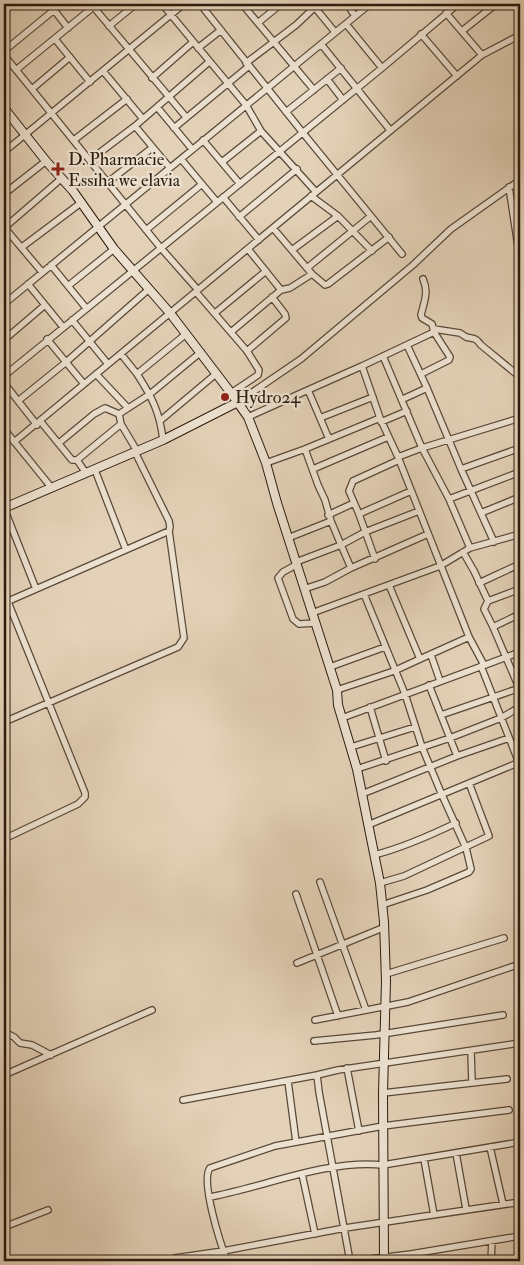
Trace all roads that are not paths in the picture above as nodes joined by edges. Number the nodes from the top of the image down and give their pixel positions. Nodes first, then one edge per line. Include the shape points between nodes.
1 (10, 4) edge
2 (50, 4) edge
3 (136, 4) edge
4 (162, 4) edge
5 (184, 4) edge
6 (200, 4) edge
7 (242, 4) edge
8 (281, 4) edge
9 (347, 4) edge
10 (370, 4) edge
11 (458, 4) edge
12 (496, 4) edge
13 (94, 5) edge
14 (314, 5) edge
15 (4, 8) edge
16 (54, 10) junction
17 (446, 13) junction
18 (171, 15) junction
19 (355, 16) junction
20 (259, 22) junction
21 (346, 24) junction
22 (109, 26) junction
23 (68, 28) junction
24 (220, 30) junction
25 (462, 31) junction
26 (335, 32) junction
27 (421, 34) junction
28 (520, 35) edge
29 (54, 39) junction
30 (275, 41) junction
31 (193, 42) junction
32 (321, 44) junction
33 (198, 48) junction
34 (130, 50) junction
35 (4, 53) edge
36 (482, 56) junction
37 (70, 57) junction
38 (209, 62) junction
39 (248, 65) junction
40 (294, 65) junction
41 (341, 68) junction
42 (382, 68) junction
43 (16, 70) junction
44 (104, 71) junction
45 (457, 76) junction
46 (152, 78) junction
47 (327, 79) junction
48 (90, 82) junction
49 (227, 84) junction
50 (266, 88) junction
51 (357, 88) junction
52 (32, 89) junction
53 (314, 90) junction
54 (168, 96) junction
55 (127, 100) junction
56 (343, 100) junction
57 (246, 105) junction
58 (156, 107) junction
59 (4, 109) edge
60 (286, 112) junction
61 (51, 114) junction
62 (186, 117) junction
63 (143, 119) junction
64 (135, 126) junction
65 (174, 128) junction
66 (390, 130) junction
67 (261, 131) junction
68 (303, 133) junction
69 (25, 135) junction
70 (74, 140) junction
71 (204, 140) junction
72 (152, 148) junction
73 (192, 149) junction
74 (280, 151) junction
75 (4, 152) edge
76 (181, 159) junction
77 (90, 160) junction
78 (46, 161) junction
79 (222, 162) junction
80 (170, 168) junction
81 (297, 169) junction
82 (337, 175) junction
83 (62, 178) junction
84 (520, 180) edge
85 (108, 182) junction
86 (202, 184) junction
87 (240, 184) junction
88 (509, 187) junction
89 (4, 194) edge
90 (314, 194) junction
91 (223, 198) junction
92 (82, 202) junction
93 (217, 202) junction
94 (125, 204) junction
95 (338, 216) junction
96 (371, 216) junction
97 (239, 217) junction
98 (98, 226) junction
99 (4, 228) edge
100 (273, 228) junction
101 (146, 230) junction
102 (352, 231) junction
103 (389, 237) junction
104 (259, 240) junction
105 (22, 247) junction
106 (160, 247) junction
107 (114, 249) junction
108 (248, 249) junction
109 (292, 250) junction
110 (372, 251) junction
111 (402, 254) dead end
112 (51, 265) junction
113 (307, 268) junction
114 (132, 270) junction
115 (266, 271) junction
116 (42, 272) junction
117 (312, 274) junction
118 (520, 278) edge
119 (422, 279) dead end
120 (28, 284) junction
121 (68, 286) junction
122 (149, 289) junction
123 (281, 290) junction
124 (197, 291) junction
125 (272, 297) junction
126 (5, 301) edge
127 (45, 305) junction
128 (86, 308) junction
129 (170, 313) junction
130 (215, 313) junction
131 (72, 320) junction
132 (63, 327) junction
133 (434, 330) junction
134 (231, 332) junction
135 (186, 334) junction
136 (47, 339) junction
137 (4, 340) edge
138 (89, 340) junction
139 (407, 345) junction
140 (247, 351) junction
141 (201, 352) junction
142 (121, 354) junction
143 (383, 356) junction
144 (65, 363) junction
145 (108, 364) junction
146 (362, 366) junction
147 (5, 372) edge
148 (217, 373) junction
149 (96, 374) junction
150 (137, 374) junction
151 (421, 374) junction
152 (520, 377) edge
153 (4, 383) edge
154 (84, 384) junction
155 (427, 388) junction
156 (308, 390) junction
157 (232, 393) junction
158 (150, 394) junction
159 (373, 398) junction
160 (403, 399) junction
161 (18, 401) junction
162 (238, 402) junction
163 (128, 408) junction
164 (407, 410) junction
165 (119, 414) junction
166 (248, 417) junction
167 (320, 418) junction
168 (520, 418) edge
169 (161, 420) junction
170 (381, 420) junction
171 (39, 423) junction
172 (121, 424) junction
173 (4, 429) edge
174 (388, 437) junction
175 (329, 439) junction
176 (449, 439) junction
177 (164, 440) junction
178 (14, 442) junction
179 (59, 444) junction
180 (422, 448) junction
181 (520, 448) edge
182 (305, 449) junction
183 (136, 452) junction
184 (398, 458) junction
185 (77, 460) junction
186 (266, 463) junction
187 (313, 469) junction
188 (461, 469) junction
189 (95, 470) junction
190 (86, 472) junction
191 (520, 472) edge
192 (51, 487) junction
193 (411, 491) junction
194 (471, 491) junction
195 (520, 497) edge
196 (449, 499) junction
197 (354, 502) junction
198 (4, 508) edge
199 (419, 512) junction
200 (481, 512) junction
201 (359, 514) junction
202 (328, 515) junction
203 (331, 521) junction
204 (170, 531) junction
205 (365, 532) junction
206 (428, 534) junction
207 (520, 534) edge
208 (288, 538) junction
209 (494, 542) junction
210 (340, 545) junction
211 (470, 548) junction
212 (126, 550) junction
213 (462, 552) junction
214 (375, 559) junction
215 (296, 564) junction
216 (520, 564) edge
217 (440, 566) junction
218 (351, 568) junction
219 (478, 583) junction
220 (388, 585) junction
221 (36, 589) junction
222 (304, 589) junction
223 (520, 589) edge
224 (4, 592) edge
225 (364, 594) junction
226 (6, 602) edge
227 (488, 602) junction
228 (312, 612) junction
229 (520, 614) edge
230 (316, 623) junction
231 (494, 627) junction
232 (469, 637) junction
233 (385, 647) junction
234 (520, 652) edge
235 (431, 655) junction
236 (507, 657) junction
237 (420, 659) junction
238 (482, 666) junction
239 (330, 667) junction
240 (394, 671) junction
241 (440, 681) junction
242 (429, 685) junction
243 (520, 689) edge
244 (337, 690) junction
245 (405, 694) junction
246 (493, 697) junction
247 (48, 703) junction
248 (370, 707) junction
249 (520, 707) edge
250 (441, 714) junction
251 (342, 718) junction
252 (501, 718) junction
253 (4, 722) edge
254 (415, 727) junction
255 (379, 738) junction
256 (450, 738) junction
257 (509, 738) junction
258 (351, 747) junction
259 (422, 747) junction
260 (457, 756) junction
261 (386, 760) junction
262 (520, 762) edge
263 (430, 766) junction
264 (357, 769) junction
265 (469, 784) junction
266 (362, 794) junction
267 (442, 795) junction
268 (456, 823) junction
269 (368, 825) junction
270 (4, 839) edge
271 (466, 848) junction
272 (374, 855) junction
273 (320, 882) dead end
274 (380, 882) junction
275 (296, 894) dead end
276 (382, 906) junction
277 (385, 926) junction
278 (504, 938) dead end
279 (341, 944) junction
280 (317, 954) junction
281 (297, 963) dead end
282 (514, 966) dead end
283 (386, 974) junction
284 (385, 1007) junction
285 (152, 1010) dead end
286 (366, 1010) junction
287 (503, 1015) dead end
288 (338, 1016) junction
289 (315, 1020) dead end
290 (4, 1032) edge
291 (386, 1033) junction
292 (314, 1041) dead end
293 (520, 1043) edge
294 (471, 1051) junction
295 (51, 1054) junction
296 (384, 1064) junction
297 (347, 1068) junction
298 (317, 1074) junction
299 (4, 1076) edge
300 (507, 1079) dead end
301 (288, 1081) junction
302 (472, 1083) junction
303 (383, 1093) junction
304 (183, 1100) dead end
305 (509, 1110) dead end
306 (383, 1126) junction
307 (359, 1131) junction
308 (326, 1136) junction
309 (296, 1142) junction
310 (520, 1142) edge
311 (490, 1147) junction
312 (456, 1153) junction
313 (424, 1159) junction
314 (383, 1166) junction
315 (332, 1168) junction
316 (302, 1174) junction
317 (210, 1198) junction
318 (503, 1204) junction
319 (520, 1207) edge
320 (466, 1209) junction
321 (48, 1210) dead end
322 (434, 1215) junction
323 (383, 1223) junction
324 (4, 1227) edge
325 (344, 1228) junction
326 (315, 1234) junction
327 (520, 1236) edge
328 (492, 1241) junction
329 (224, 1251) junction
330 (175, 1258) dead end
331 (412, 1258) edge
332 (384, 1259) edge
333 (227, 1261) edge
334 (351, 1261) edge
335 (490, 1261) edge

1 - 15 street
2 - 16 street
3 - 22 street
4 - 18 street
5 - 18 street
6 - 24 street
7 - 20 street
8 - 20 street
9 - 19 street
10 - 19 street
11 - 17 street
12 - 25 street
13 - 22 street
13 - 23 street
14 - 26 street
14 - 30 street
16 - 23 street
16 - 35 street
17 - 25 street
17 - 27 street
18 - 31 street
18 - 34 street
19 - 21 street
20 - 30 street
21 - 26 street
21 - 42 street
22 - 34 street
23 - 29 street
24 - 33 street
24 - 39 street
25 - 36 street
26 - 32 street
27 - 42 street
27 - 45 street
28 - 36 street
29 - 37 street
29 - 43 street
30 - 39 street
30 - 40 street
31 - 33 street
31 - 46 street
32 - 40 street
32 - 41 street
33 - 38 street
34 - 44 street
34 - 46 street
35 - 43 street
36 - 45 street
37 - 48 street
37 - 52 street
38 - 49 street
38 - 54 street
39 - 49 street
39 - 50 street
40 - 50 street
40 - 53 street
41 - 47 street
41 - 51 street
42 - 51 street
43 - 52 street
44 - 48 street
44 - 55 street
45 - 66 street
46 - 54 street
47 - 53 street
47 - 56 street
48 - 61 street
49 - 57 street
49 - 62 street
50 - 57 street
50 - 60 street
51 - 56 street
51 - 66 street
52 - 61 street
53 - 60 street
54 - 58 street
54 - 62 street
55 - 63 street
55 - 70 street
56 - 68 street
57 - 67 street
57 - 71 street
58 - 63 street
58 - 65 street
59 - 69 street
60 - 68 street
61 - 69 street
61 - 70 street
62 - 65 street
63 - 64 street
64 - 72 street
64 - 77 street
65 - 73 street
66 - 82 street
67 - 74 street
67 - 79 street
68 - 74 street
68 - 82 street
69 - 75 street
69 - 78 street
70 - 77 street
71 - 73 street
71 - 79 street
72 - 80 street
72 - 85 street
73 - 76 street
74 - 81 street
74 - 87 street
76 - 80 street
76 - 86 street
77 - 85 street
78 - 83 street
78 - 89 street
79 - 87 street
80 - 94 street
81 - 90 street
81 - 97 street
82 - 90 street
82 - 96 street
83 - 92 street
83 - 99 street
84 - 88 street
85 - 94 street
86 - 93 street
86 - 101 street
87 - 91 street
88 - 118 street
88 - 162 street via 451,229 301,359
90 - 95 street
90 - 100 street
91 - 93 street
91 - 97 street
92 - 98 street
92 - 105 street
93 - 106 street
94 - 98 street
94 - 101 street
95 - 102 street
95 - 109 street
96 - 102 street
96 - 103 street
97 - 104 street
98 - 107 street
98 - 112 street
99 - 105 street
100 - 104 street
100 - 109 street
101 - 106 street
102 - 110 street
102 - 113 street
103 - 110 street
103 - 111 street
104 - 108 street
105 - 116 street
106 - 114 street
106 - 124 street
107 - 114 street
107 - 121 street
108 - 115 street
108 - 124 street
109 - 113 street
110 - 117 street via 328,284 323,284
112 - 116 street
112 - 121 street
113 - 117 street
114 - 122 street
114 - 128 street
115 - 123 street
115 - 130 street
116 - 120 street
117 - 123 street
119 - 133 street via 426,294 421,315
120 - 126 street
120 - 127 street
121 - 128 street
122 - 129 street
122 - 138 street
123 - 125 street
124 - 129 street
124 - 130 street
125 - 134 street
125 - 140 street via 286,318
127 - 132 street
127 - 137 street
128 - 131 street
129 - 135 street
129 - 142 street
130 - 134 street
131 - 132 street
131 - 138 street
132 - 136 street
133 - 139 street
133 - 151 street via 450,357
133 - 152 street via 460,333 476,339
134 - 140 street
135 - 141 street
135 - 150 street
136 - 144 street
136 - 147 street
138 - 144 street
138 - 145 street
139 - 143 street
139 - 151 street
140 - 157 street via 259,374
141 - 148 street
141 - 158 street
142 - 145 street
142 - 150 street
143 - 146 street
143 - 160 street
144 - 154 street
144 - 161 street
145 - 149 street
146 - 156 street
146 - 159 street
148 - 157 street
148 - 169 street
149 - 154 street
149 - 163 street
150 - 158 street
151 - 155 street
153 - 161 street
154 - 171 street
155 - 160 street
155 - 176 street
156 - 166 street
156 - 167 street
157 - 162 street
158 - 163 street
158 - 169 street
159 - 167 street
159 - 170 street
160 - 164 street
161 - 171 street
162 - 166 street
162 - 177 street
163 - 165 street
164 - 170 street
164 - 180 street
165 - 172 street
165 - 179 street via 105,408 98,411
166 - 186 street
167 - 175 street
168 - 176 street
169 - 177 street
170 - 174 street
170 - 175 street
171 - 178 street
171 - 179 street
172 - 183 street
172 - 185 street
173 - 178 street
174 - 184 street
174 - 187 street
175 - 182 street
176 - 180 street
176 - 188 street
177 - 183 street
178 - 192 street
179 - 185 street via 72,460
180 - 184 street
180 - 196 street
181 - 188 street
182 - 186 street
182 - 187 street
183 - 189 street
183 - 204 street via 169,521
184 - 193 street
184 - 197 street via 353,481 349,491
185 - 190 street
186 - 208 street
187 - 202 street
188 - 194 street
189 - 190 street
189 - 212 street
190 - 192 street
191 - 194 street
192 - 198 street
193 - 199 street
193 - 201 street
194 - 196 street
194 - 200 street
195 - 200 street
196 - 211 street
197 - 201 street
197 - 202 street
198 - 221 street
199 - 205 street
199 - 206 street
200 - 209 street
201 - 205 street
202 - 203 street
203 - 208 street
203 - 210 street
204 - 212 street
204 - 247 street via 182,642 178,647
205 - 210 street
205 - 214 street
206 - 214 street
206 - 217 street
207 - 209 street
208 - 215 street
209 - 211 street
210 - 215 street
210 - 218 street
211 - 213 street
212 - 221 street
213 - 217 street
213 - 219 street
214 - 218 street
215 - 222 street
215 - 230 street via 278,578 293,619 299,624
216 - 219 street
217 - 220 street
217 - 232 street
218 - 222 street
219 - 227 street
220 - 225 street
220 - 237 street
221 - 226 street
222 - 228 street
223 - 227 street
224 - 226 street
225 - 228 street
225 - 233 street
226 - 247 street
227 - 231 street via 484,609
228 - 230 street
229 - 231 street
230 - 239 street
231 - 236 street
232 - 235 street
232 - 238 street
233 - 239 street
233 - 240 street
234 - 236 street
235 - 237 street
235 - 241 street
236 - 238 street
236 - 243 street
237 - 240 street
238 - 241 street
238 - 246 street
239 - 244 street
240 - 244 street
240 - 245 street
241 - 242 street
242 - 245 street
242 - 250 street
243 - 246 street
244 - 251 street
245 - 248 street
245 - 254 street
246 - 250 street
246 - 252 street
247 - 253 street
247 - 270 street via 85,797 78,804
248 - 251 street
248 - 255 street
249 - 252 street
250 - 256 street
251 - 258 street
252 - 256 street
252 - 257 street
254 - 255 street
254 - 259 street
255 - 258 street
255 - 261 street
256 - 259 street
256 - 260 street
257 - 260 street
257 - 262 street
258 - 264 street
259 - 261 street
259 - 263 street
260 - 263 street
261 - 264 street
262 - 265 street
263 - 266 street
263 - 267 street
264 - 266 street
265 - 267 street
265 - 271 street via 489,836
266 - 269 street
267 - 268 street
267 - 269 street
268 - 271 street
268 - 272 street
269 - 272 street
271 - 274 street via 404,876
271 - 276 street via 469,872
272 - 274 street
273 - 279 street
274 - 276 street
275 - 280 street
276 - 277 street
277 - 279 street
277 - 283 street
278 - 283 street
279 - 280 street
279 - 286 street
280 - 281 street
280 - 288 street
282 - 284 street
283 - 284 street
284 - 286 street
284 - 291 street
285 - 295 street
286 - 288 street
287 - 291 street
288 - 289 street
290 - 295 street via 20,1043
291 - 292 street
291 - 296 street
293 - 294 street
294 - 296 street
294 - 302 street
295 - 299 street
296 - 297 street
296 - 303 street
297 - 298 street
297 - 307 street
298 - 301 street
298 - 308 street
300 - 302 street
301 - 304 street
301 - 309 street
302 - 303 street
303 - 306 street
305 - 306 street
306 - 307 street
306 - 314 street
307 - 308 street
308 - 309 street
308 - 315 street
309 - 317 street via 210,1168 206,1174
310 - 311 street
311 - 312 street
311 - 318 street
312 - 313 street
312 - 320 street
313 - 314 street
313 - 322 street
314 - 315 street via 365,1163
314 - 323 street
315 - 316 street
315 - 325 street
316 - 317 street
316 - 326 street
317 - 329 street
318 - 319 street via 514,1203
318 - 320 street
320 - 322 street
321 - 324 street
322 - 323 street
323 - 325 street
323 - 332 street
325 - 326 street
325 - 334 street
326 - 329 street
327 - 328 street
328 - 331 street
328 - 335 street
329 - 330 street
329 - 333 street
331 - 332 street
332 - 334 street

